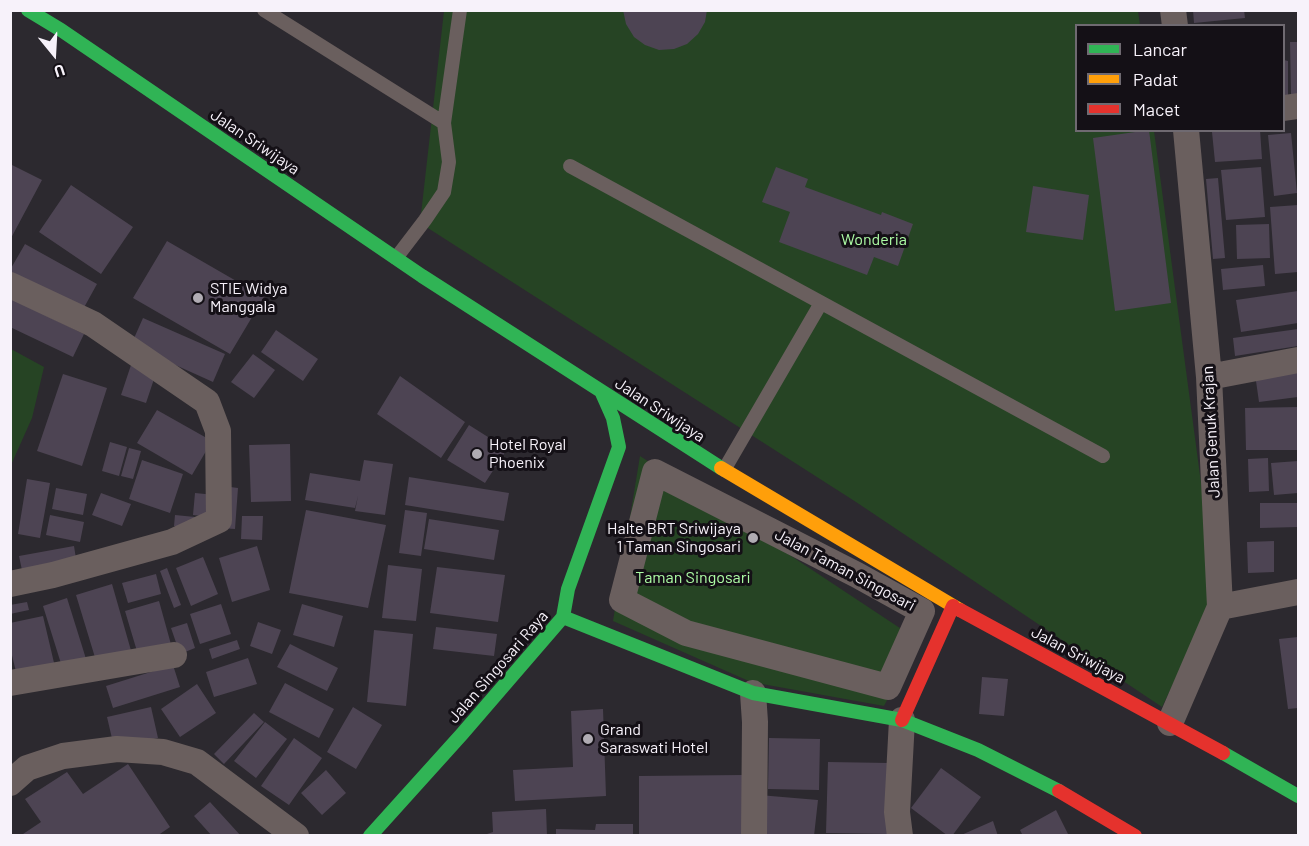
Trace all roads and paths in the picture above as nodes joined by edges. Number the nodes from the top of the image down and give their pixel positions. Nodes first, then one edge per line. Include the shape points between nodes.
1 (28, 10) edge
2 (264, 10) edge
3 (460, 10) edge
4 (444, 123) junction
5 (1186, 132) edge
6 (570, 166) dead end
7 (395, 258) junction
8 (10, 285) edge
9 (821, 303) junction
10 (1299, 360) edge
11 (1209, 377) junction
12 (601, 392) junction
13 (655, 426) junction
14 (619, 447) junction
15 (1103, 456) dead end
16 (724, 470) junction
17 (10, 584) edge
18 (1299, 592) edge
19 (622, 600) joint
20 (953, 606) junction
21 (1220, 607) junction
22 (563, 617) junction
23 (174, 655) dead end
24 (10, 683) edge
25 (753, 693) junction
26 (902, 720) junction
27 (1170, 723) junction
28 (10, 783) edge
29 (1052, 787) junction
30 (1299, 796) edge
31 (1070, 811) dead end
32 (296, 836) edge
33 (370, 836) edge
34 (754, 836) edge
35 (900, 836) edge
36 (1135, 836) edge

1 - 7 main road, Jalan Sriwijaya
2 - 4 lane
3 - 4 lane
4 - 7 lane via 449,162 444,192
5 - 11 street, Jalan Genuk Krajan
6 - 9 lane
7 - 12 main road, Jalan Sriwijaya
8 - 17 street via 93,324 207,402 218,431 219,520 172,543
9 - 15 lane
9 - 16 lane
10 - 11 street
11 - 21 street, Jalan Genuk Krajan
12 - 13 main road, Jalan Sriwijaya
12 - 14 main road via 613,418
13 - 14 main road
13 - 16 main road, Jalan Sriwijaya
14 - 22 main road, Jalan Singosari Raya via 568,589
16 - 20 main road, Jalan Sriwijaya
18 - 21 street
19 - 19 street, Jalan Taman Singosari via 686,633 888,687 922,611 655,472
20 - 26 main road
20 - 27 main road, Jalan Sriwijaya
21 - 27 street, Jalan Genuk Krajan
22 - 25 main road
22 - 33 main road, Jalan Singosari Raya
23 - 24 street
25 - 26 main road
25 - 34 street
26 - 29 main road via 978,750
26 - 35 street via 897,812
27 - 30 main road, Jalan Sriwijaya
28 - 32 street via 27,768 63,756 117,748 163,752 196,762
29 - 31 main road
29 - 36 main road

